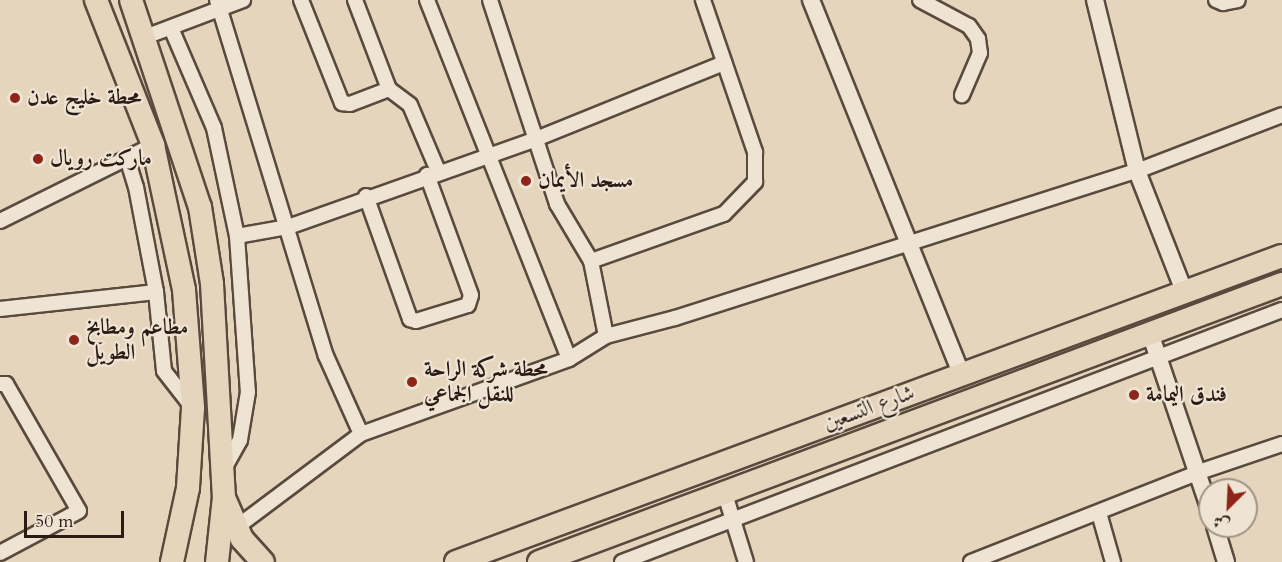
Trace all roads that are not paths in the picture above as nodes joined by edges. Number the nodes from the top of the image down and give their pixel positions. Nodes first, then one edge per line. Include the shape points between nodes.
1 (96, 0) edge
2 (130, 0) edge
3 (243, 0) edge
4 (301, 0) edge
5 (356, 0) edge
6 (427, 0) edge
7 (490, 0) edge
8 (703, 0) edge
9 (811, 0) edge
10 (920, 0) edge
11 (1095, 0) edge
12 (1216, 0) edge
13 (1238, 0) edge
14 (219, 5) edge
15 (171, 28) junction
16 (145, 37) junction
17 (724, 63) junction
18 (389, 89) junction
19 (962, 95) dead end
20 (1282, 115) edge
21 (536, 139) junction
22 (153, 145) junction
23 (488, 155) junction
24 (127, 158) junction
25 (1137, 171) junction
26 (432, 173) junction
27 (366, 196) junction
28 (0, 220) edge
29 (288, 226) junction
30 (237, 236) junction
31 (909, 245) junction
32 (1282, 256) edge
33 (591, 261) junction
34 (1282, 284) edge
35 (1184, 291) junction
36 (156, 292) junction
37 (1137, 308) junction
38 (0, 309) edge
39 (1282, 310) edge
40 (1150, 333) junction
41 (606, 336) junction
42 (1159, 356) junction
43 (569, 359) junction
44 (961, 374) junction
45 (0, 384) edge
46 (193, 408) junction
47 (361, 434) junction
48 (1282, 444) edge
49 (222, 471) junction
50 (1199, 472) junction
51 (1201, 478) edge
52 (724, 491) junction
53 (224, 497) junction
54 (1099, 513) junction
55 (734, 520) junction
56 (237, 527) junction
57 (1219, 538) edge
58 (0, 553) edge
59 (172, 562) edge
60 (217, 562) edge
61 (263, 562) edge
62 (456, 562) edge
63 (539, 562) edge
64 (622, 562) edge
65 (746, 562) edge
66 (972, 562) edge
67 (1113, 562) edge
68 (1226, 562) edge

1 - 22 highway
2 - 16 highway
3 - 14 street
4 - 18 street via 342,103 350,104
5 - 18 street
6 - 23 street
7 - 21 street
8 - 17 street
9 - 31 street
10 - 19 street via 969,26 978,39 980,53
11 - 25 street
12 - 13 street
14 - 15 street
14 - 29 street
15 - 16 street
15 - 30 street via 214,128
16 - 49 highway via 200,207 212,284
17 - 21 street
17 - 33 street via 755,152 755,182 724,214
18 - 26 street via 410,105
20 - 25 street
21 - 23 street
21 - 33 street via 557,204
22 - 24 street
22 - 46 highway via 184,290
23 - 26 street
23 - 43 street
24 - 28 street
24 - 36 street
25 - 31 street
25 - 35 street
26 - 27 street
26 - 27 street via 471,294 468,305 416,321 410,319
27 - 29 street
29 - 30 street
29 - 47 street via 326,356
30 - 49 street via 248,392 240,440
31 - 41 street
31 - 44 street
32 - 35 highway, شارع التسعين
33 - 41 street
34 - 40 highway, شارع التسعين
35 - 37 highway, شارع التسعين
36 - 38 street
36 - 46 street via 164,371
37 - 40 highway
37 - 44 highway, شارع التسعين
39 - 42 street
40 - 42 street
40 - 52 highway, شارع التسعين
41 - 43 street
42 - 50 street
42 - 55 street
43 - 47 street
44 - 62 highway, شارع التسعين
45 - 58 street via 6,384 80,511
46 - 59 highway via 188,488
47 - 56 street
48 - 50 street
49 - 53 highway
50 - 51 street
50 - 54 street
52 - 55 street
52 - 63 highway, شارع التسعين
53 - 56 highway
53 - 60 highway
54 - 66 street
54 - 67 street
55 - 64 street
55 - 65 street
56 - 61 highway
57 - 68 street

